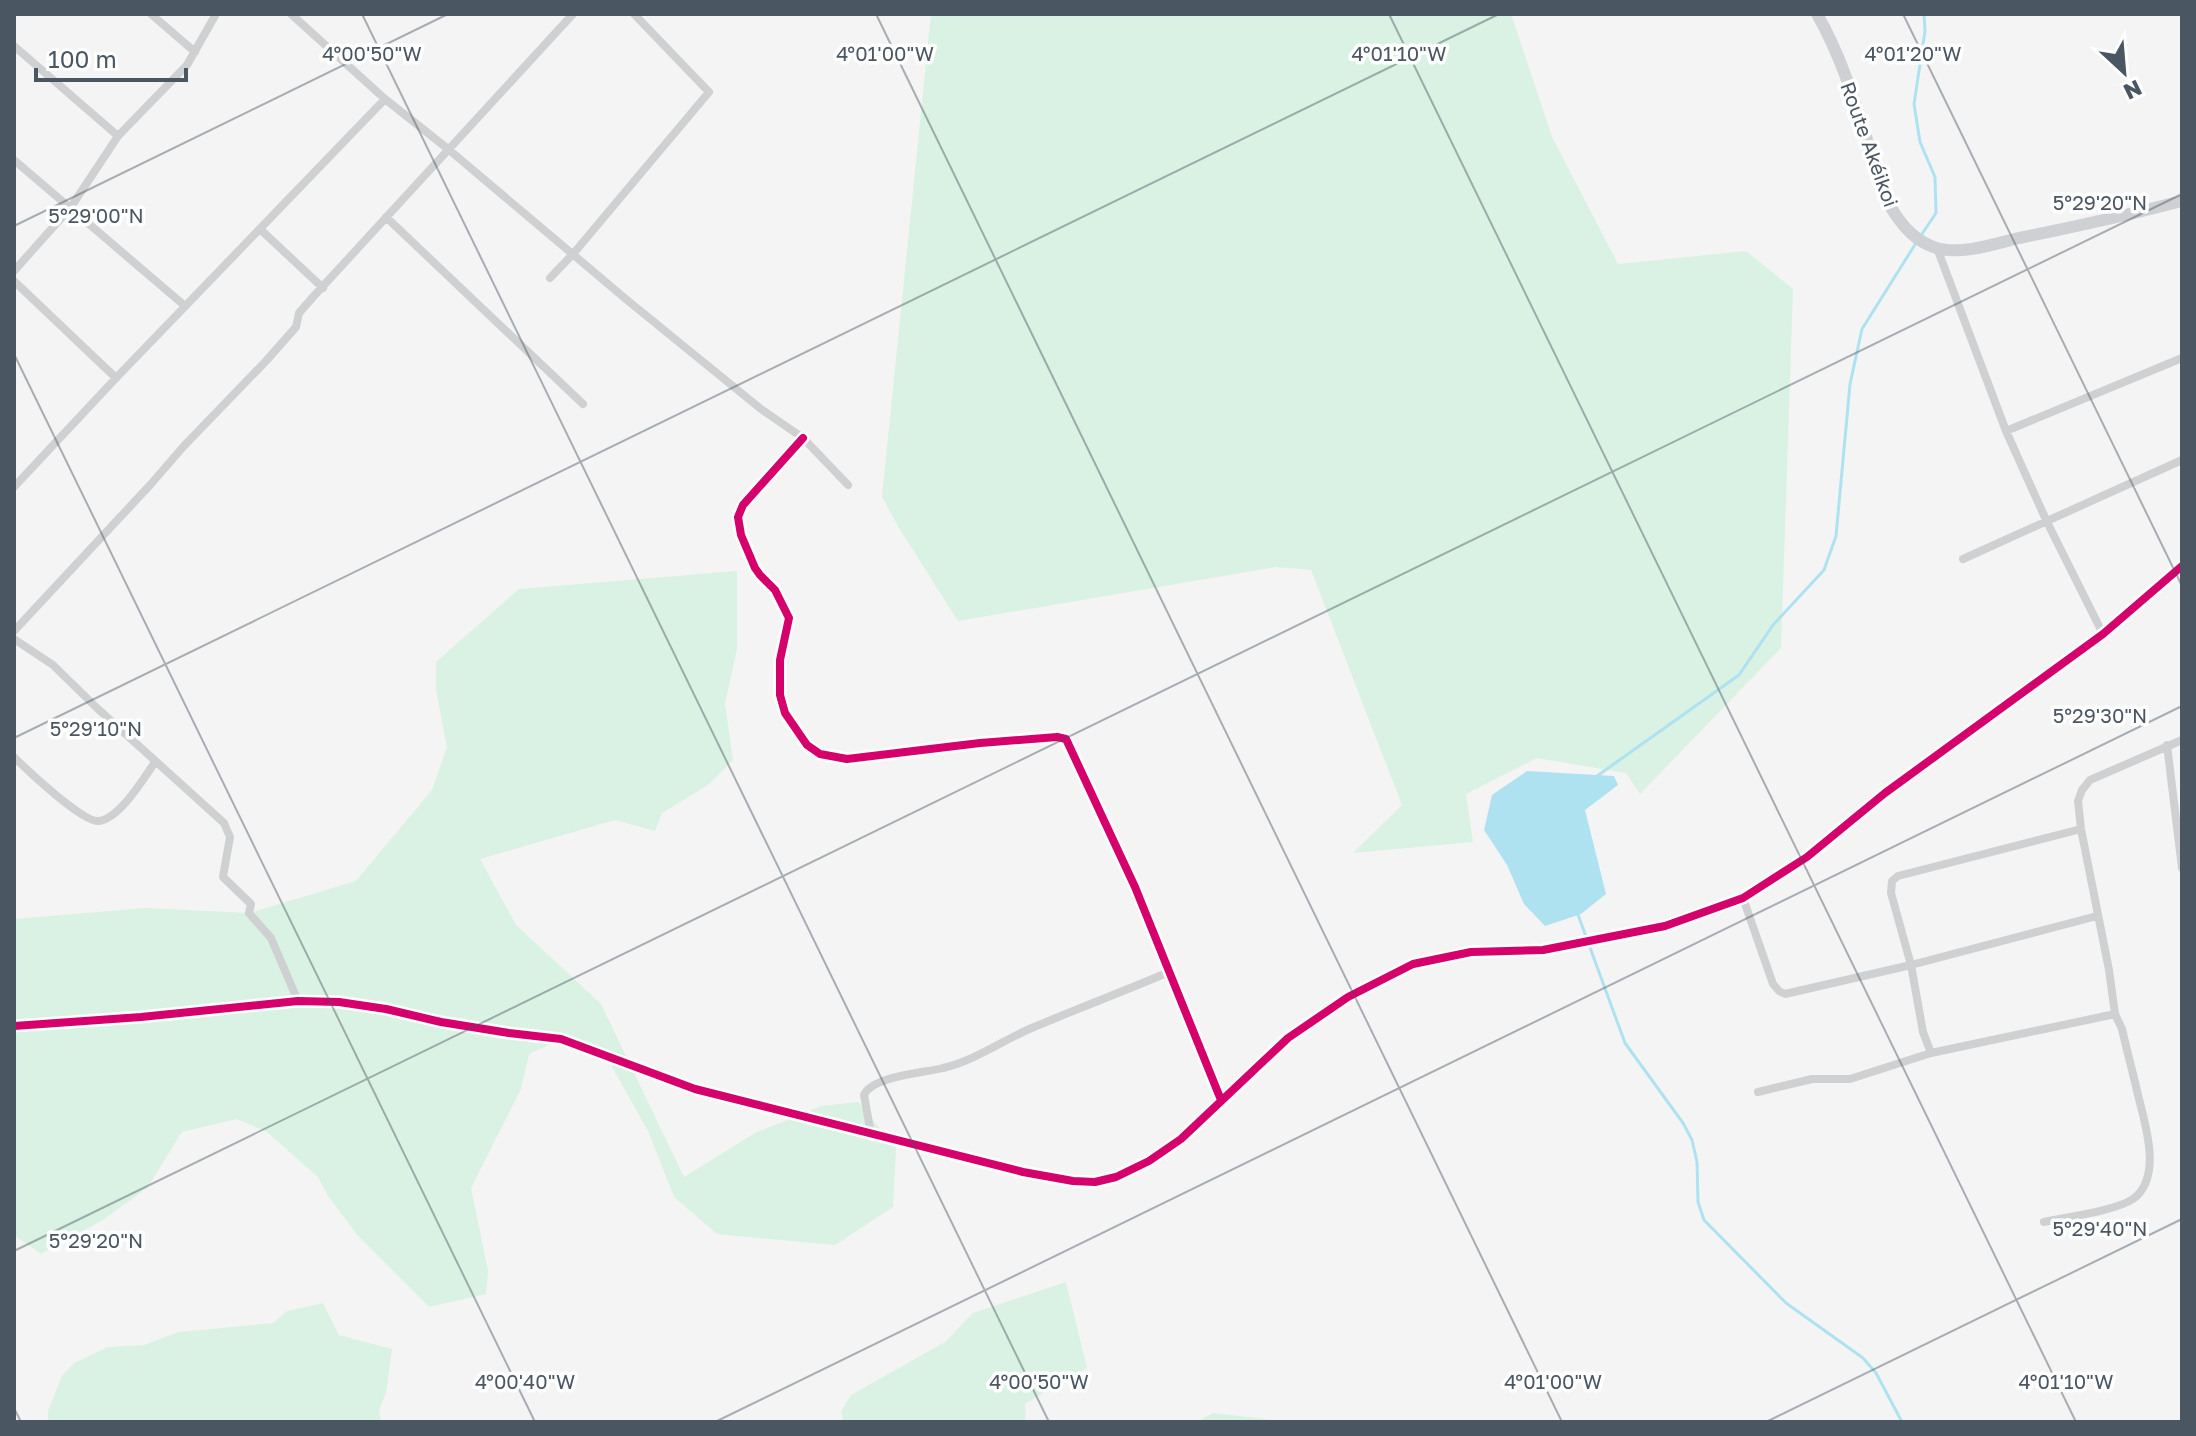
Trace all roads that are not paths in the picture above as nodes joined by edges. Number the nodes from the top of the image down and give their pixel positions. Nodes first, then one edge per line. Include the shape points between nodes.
1 (151, 14) edge
2 (216, 14) edge
3 (291, 14) edge
4 (573, 14) edge
5 (634, 14) edge
6 (1817, 14) edge
7 (14, 46) edge
8 (195, 52) junction
9 (385, 99) junction
10 (118, 136) junction
11 (448, 149) junction
12 (14, 160) edge
13 (2182, 201) edge
14 (71, 207) junction
15 (386, 217) junction
16 (261, 230) junction
17 (1937, 248) junction
18 (573, 254) junction
19 (14, 271) edge
20 (550, 278) dead end
21 (14, 281) edge
22 (323, 288) junction
23 (185, 306) junction
24 (2182, 358) edge
25 (116, 378) junction
26 (583, 404) dead end
27 (2006, 431) junction
28 (803, 438) junction
29 (2182, 460) edge
30 (848, 485) dead end
31 (14, 487) edge
32 (2047, 522) junction
33 (1963, 559) dead end
34 (2182, 566) edge
35 (14, 631) edge
36 (2103, 634) junction
37 (14, 639) edge
38 (2182, 740) edge
39 (2167, 745) junction
40 (14, 757) edge
41 (155, 762) junction
42 (2081, 829) junction
43 (2182, 868) edge
44 (1743, 898) junction
45 (2097, 916) junction
46 (1911, 965) junction
47 (1169, 972) junction
48 (298, 1001) junction
49 (2115, 1014) junction
50 (14, 1026) edge
51 (1931, 1053) junction
52 (1758, 1092) dead end
53 (1221, 1100) junction
54 (871, 1134) junction
55 (2044, 1222) dead end

1 - 8 street
2 - 8 street
3 - 9 street
4 - 11 street
5 - 18 street via 709,92
6 - 17 street, Route Akéikoi via 1852,89 1890,206 1917,239
7 - 10 street
8 - 10 street
9 - 11 street
9 - 16 street
10 - 14 street
11 - 15 street
11 - 18 street
12 - 14 street
13 - 17 street via 1966,250
14 - 19 street
14 - 23 street
15 - 22 street
15 - 26 street
16 - 22 street
16 - 23 street
17 - 27 street
18 - 20 street
18 - 28 street
21 - 25 street
22 - 35 street via 266,361
23 - 25 street
24 - 27 street
25 - 31 street
27 - 32 street
28 - 30 street
28 - 47 street via 738,517 755,568 775,590 789,618 780,660 780,695 795,731 820,754 847,759 1066,739
29 - 32 street
32 - 33 street
32 - 36 street
34 - 36 street
36 - 44 street via 1885,793 1807,857
37 - 41 street via 53,665
38 - 39 street
39 - 42 street via 2090,780 2078,801
39 - 43 street
40 - 41 street via 95,821 113,815
41 - 48 street via 224,823 230,837 223,877 251,904 249,913 271,938
42 - 45 street
42 - 46 street via 1898,876 1891,893
44 - 46 street via 1773,984 1785,994
44 - 53 street via 1665,926 1543,950 1471,952 1413,964 1348,997 1288,1038
45 - 46 street
45 - 49 street
46 - 51 street
47 - 53 street
47 - 54 street via 964,1061 870,1086 864,1095
48 - 50 street
48 - 54 street via 355,1004 561,1039 695,1089
49 - 51 street
49 - 55 street via 2149,1143 2144,1188 2115,1206
51 - 52 street via 1850,1079 1812,1079
53 - 54 street via 1149,1161 1095,1182 1052,1179

